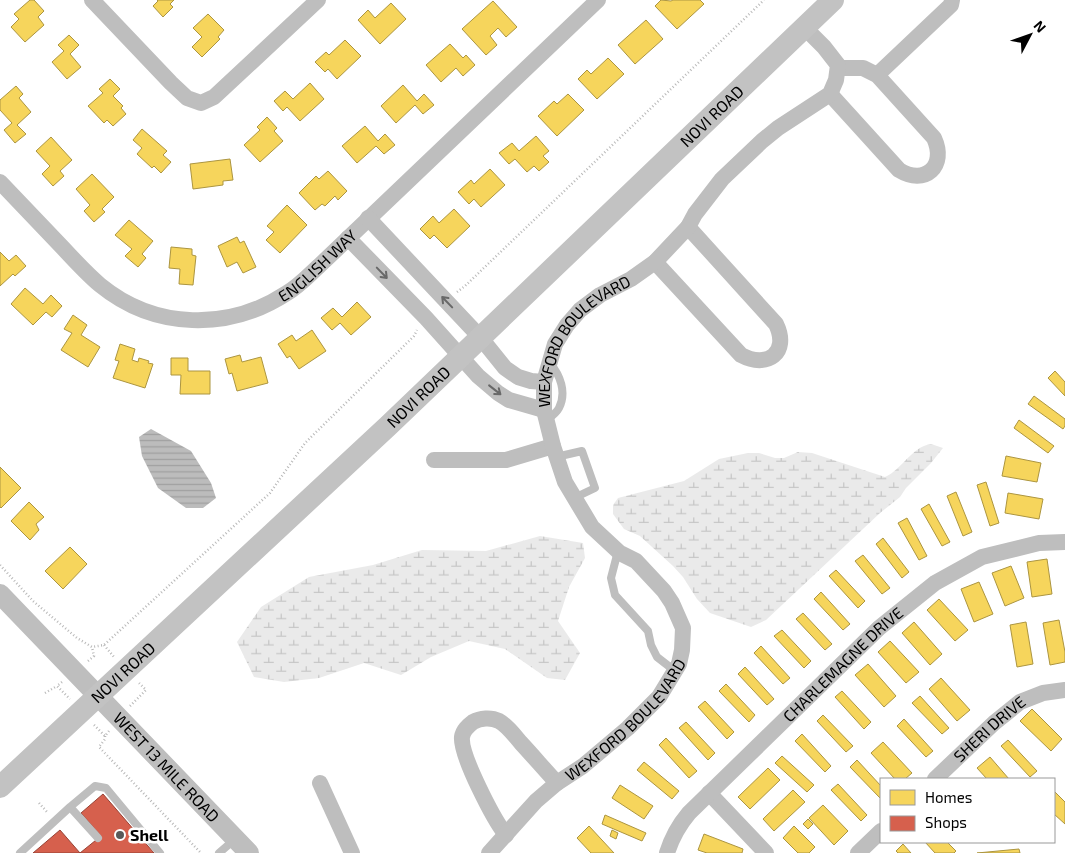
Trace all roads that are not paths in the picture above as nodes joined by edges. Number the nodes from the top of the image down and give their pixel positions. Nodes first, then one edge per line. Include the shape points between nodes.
1 (92, 0) edge
2 (318, 0) edge
3 (598, 0) edge
4 (833, 0) edge
5 (952, 0) edge
6 (804, 28) junction
7 (838, 68) junction
8 (877, 75) junction
9 (830, 94) junction
10 (0, 182) edge
11 (368, 218) junction
12 (688, 227) junction
13 (348, 238) junction
14 (655, 262) junction
15 (480, 337) junction
16 (459, 357) junction
17 (549, 362) junction
18 (544, 382) junction
19 (545, 416) junction
20 (554, 452) junction
21 (434, 460) dead end
22 (574, 498) junction
23 (1065, 532) edge
24 (1065, 542) edge
25 (618, 551) junction
26 (0, 594) edge
27 (675, 671) junction
28 (1058, 691) edge
29 (98, 696) junction
30 (936, 778) edge
31 (320, 782) dead end
32 (557, 783) junction
33 (0, 787) edge
34 (709, 793) junction
35 (70, 807) junction
36 (880, 832) edge
37 (506, 835) junction
38 (98, 838) dead end
39 (235, 838) junction
40 (20, 853) edge
41 (160, 853) edge
42 (219, 853) edge
43 (249, 853) edge
44 (352, 853) edge
45 (490, 853) edge
46 (667, 853) edge
47 (766, 853) edge
48 (858, 853) edge

1 - 2 street via 187,98 201,103 214,97
3 - 11 street, ENGLISH WAY
4 - 6 main road, NOVI ROAD
5 - 8 street via 951,5
6 - 7 street via 824,47
6 - 15 main road, NOVI ROAD
7 - 8 street via 863,68
7 - 9 street
8 - 9 street via 938,146 938,162 925,174 907,175 899,170
9 - 12 street, WEXFORD BOULEVARD via 762,141 722,179 694,214
10 - 13 street, ENGLISH WAY via 100,285 132,306 167,318 198,321 251,312 288,292
11 - 13 street, ENGLISH WAY
15 -> 11 street
12 - 14 street, WEXFORD BOULEVARD
12 - 14 street via 776,324 781,338 775,354 768,360 750,360 741,355
13 -> 16 street
14 - 17 street, WEXFORD BOULEVARD via 580,310 555,344
15 - 16 main road, NOVI ROAD
15 - 18 street via 505,368 518,377
16 -> 19 street via 498,393
16 - 29 main road, NOVI ROAD
17 - 18 street, WEXFORD BOULEVARD
17 - 19 lane via 562,384 562,396 559,408
18 - 19 street, WEXFORD BOULEVARD
19 - 20 street, WEXFORD BOULEVARD
20 - 21 street via 506,460
20 - 22 street, WEXFORD BOULEVARD via 564,482
20 - 22 lane via 582,451 595,488
22 - 25 street, WEXFORD BOULEVARD via 592,527
23 - 24 street
24 - 34 street, CHARLEMAGNE DRIVE via 1039,543 982,557 935,583 879,628
25 - 27 lane via 611,578 616,595 648,631 657,657
25 - 27 street, WEXFORD BOULEVARD via 636,561 672,603 683,628 682,650
26 - 29 street, WEST 13 MILE ROAD
27 - 32 street, WEXFORD BOULEVARD via 659,697 628,728
28 - 30 street, SHERI DRIVE via 1020,702
29 - 33 main road, NOVI ROAD
29 - 39 street, WEST 13 MILE ROAD
31 - 44 street
32 - 37 street, WEXFORD BOULEVARD
32 - 37 street via 498,720 477,720 464,730 462,738 468,760 497,824
34 - 46 street, CHARLEMAGNE DRIVE via 678,825
34 - 47 street
35 - 38 lane
35 - 40 lane
35 - 41 lane via 95,786 106,788
36 - 48 street
37 - 45 street, WEXFORD BOULEVARD
39 - 42 lane
39 - 43 street, WEST 13 MILE ROAD

